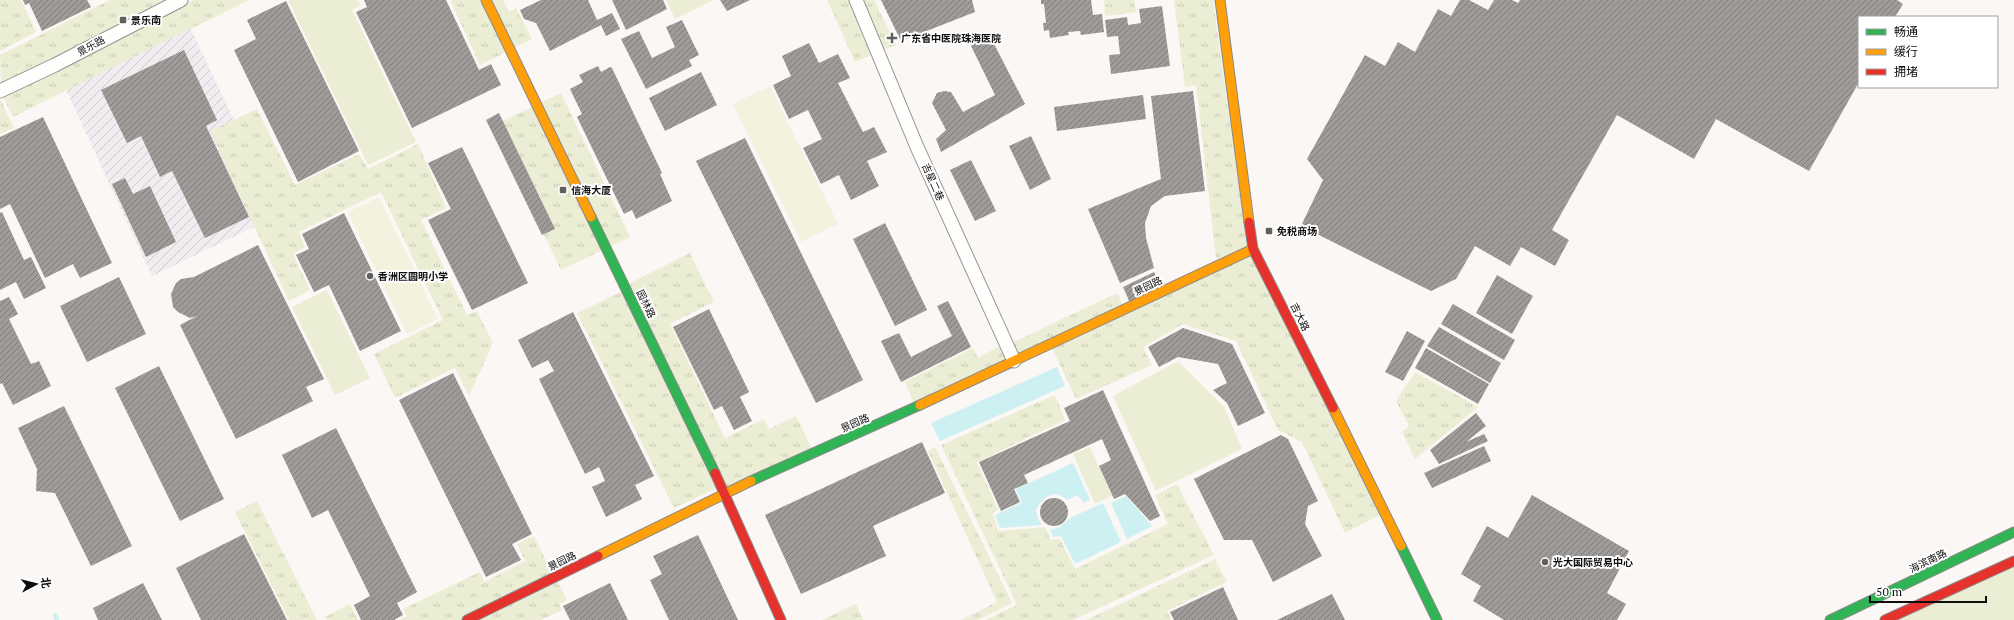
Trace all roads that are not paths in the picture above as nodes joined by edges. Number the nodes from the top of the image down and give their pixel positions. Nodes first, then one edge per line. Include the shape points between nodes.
1 (181, 0) edge
2 (486, 0) edge
3 (856, 0) edge
4 (1220, 0) edge
5 (0, 91) edge
6 (1253, 248) junction
7 (1014, 361) junction
8 (725, 493) junction
9 (2014, 532) edge
10 (2014, 560) edge
11 (467, 620) edge
12 (781, 620) edge
13 (1437, 620) edge
14 (1830, 620) edge
15 (1886, 620) edge

1 - 5 street, 景乐路
2 - 8 street, 园林路
3 - 7 street, 吉星二巷 via 917,147
4 - 6 street, 吉大路
6 - 7 street, 景园路
6 - 13 street, 吉大路
7 - 8 street, 景园路
8 - 11 street, 景园路
8 - 12 street, 园林路
9 - 14 street, 海滨南路
10 - 15 street

